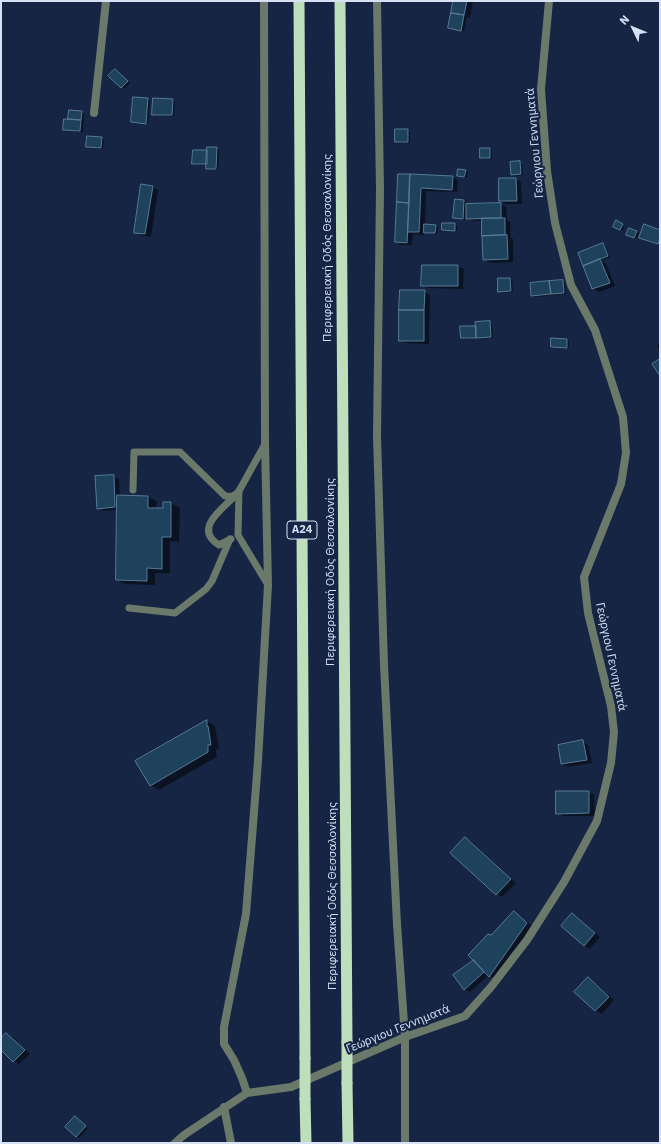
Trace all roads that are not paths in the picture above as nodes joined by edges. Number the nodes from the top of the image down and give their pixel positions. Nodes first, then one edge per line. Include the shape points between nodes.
1 (106, 1) edge
2 (264, 1) edge
3 (299, 1) edge
4 (340, 1) edge
5 (377, 1) edge
6 (549, 1) edge
7 (94, 113) dead end
8 (265, 444) junction
9 (133, 490) dead end
10 (239, 491) junction
11 (238, 535) junction
12 (230, 539) junction
13 (268, 585) junction
14 (129, 608) dead end
15 (405, 1037) junction
16 (247, 1092) junction
17 (224, 1107) junction
18 (175, 1143) edge
19 (231, 1143) edge
20 (306, 1143) edge
21 (348, 1143) edge
22 (405, 1143) edge

1 - 7 street
2 - 8 street
3 - 20 highway, Α24, bridge
4 - 21 highway, Περιφερειακή Οδός Θεσσαλονίκης, bridge
5 - 15 street via 380,189 377,436 384,673
6 - 15 street, Γεώργιου Γεννηματά via 541,90 547,171 555,223 571,285 595,330 623,417 626,453 621,484 584,577 588,613 611,706 614,732 611,763 597,821 564,882 527,940 492,987 465,1016
8 - 10 lane
8 - 13 street
9 - 10 lane via 134,452 180,452 226,496 230,497
10 - 11 lane
10 - 12 lane via 210,521 208,534 212,541 218,545
11 - 12 lane
11 - 13 lane
12 - 14 lane via 206,589 175,612
13 - 16 street via 246,914 224,1027 224,1044 234,1060
15 - 16 street, Γεώργιου Γεννηματά via 291,1086
15 - 22 street
16 - 17 street
17 - 18 street
17 - 19 street

